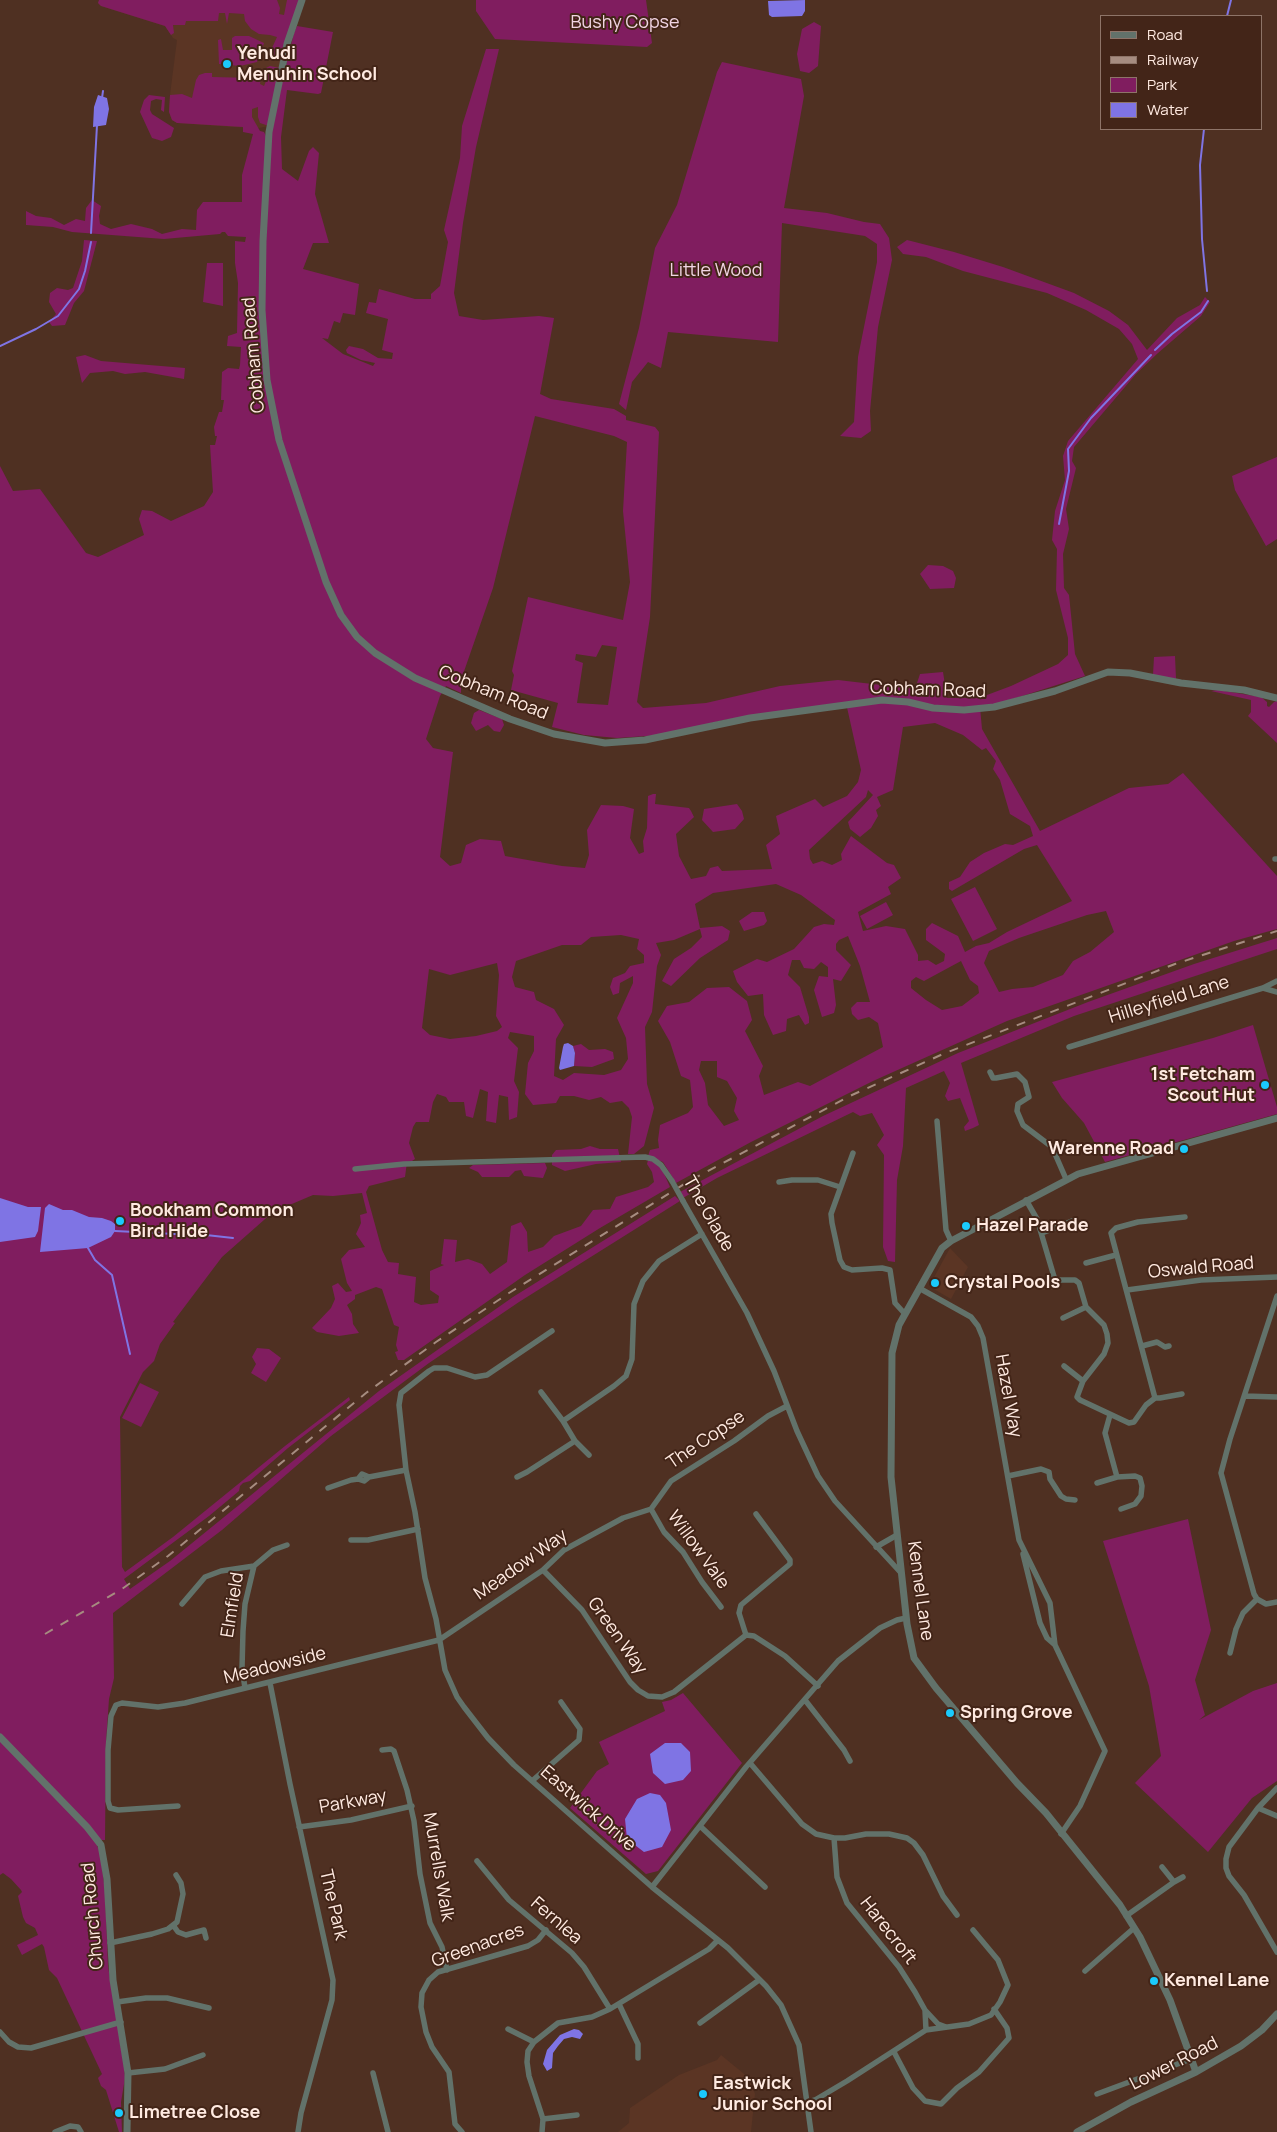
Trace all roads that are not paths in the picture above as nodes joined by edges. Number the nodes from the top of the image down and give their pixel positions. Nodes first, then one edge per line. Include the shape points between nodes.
1 (302, 0) edge
2 (1277, 698) edge
3 (1277, 981) edge
4 (1263, 988) junction
5 (1277, 992) edge
6 (1069, 1047) dead end
7 (990, 1072) dead end
8 (1277, 1118) edge
9 (937, 1121) dead end
10 (854, 1153) dead end
11 (355, 1169) dead end
12 (1066, 1179) junction
13 (779, 1182) dead end
14 (840, 1187) junction
15 (1026, 1200) junction
16 (1185, 1217) dead end
17 (1072, 1221) dead end
18 (1042, 1233) junction
19 (702, 1234) junction
20 (950, 1241) junction
21 (1116, 1255) junction
22 (1086, 1263) dead end
23 (1277, 1277) edge
24 (920, 1288) junction
25 (1127, 1290) junction
26 (1277, 1296) edge
27 (1086, 1307) junction
28 (905, 1314) junction
29 (1062, 1318) dead end
30 (552, 1331) dead end
31 (1142, 1346) junction
32 (1169, 1346) dead end
33 (1064, 1366) dead end
34 (1083, 1381) junction
35 (541, 1392) dead end
36 (1182, 1394) dead end
37 (1245, 1396) junction
38 (1277, 1397) edge
39 (1155, 1398) junction
40 (787, 1406) junction
41 (1110, 1415) junction
42 (563, 1421) junction
43 (575, 1441) junction
44 (588, 1456) dead end
45 (406, 1470) junction
46 (1008, 1476) junction
47 (517, 1477) dead end
48 (1118, 1477) junction
49 (1097, 1483) dead end
50 (328, 1488) dead end
51 (1075, 1500) dead end
52 (651, 1509) junction
53 (1121, 1509) dead end
54 (756, 1514) dead end
55 (418, 1529) junction
56 (897, 1535) junction
57 (351, 1540) dead end
58 (1020, 1540) junction
59 (287, 1545) dead end
60 (876, 1547) junction
61 (254, 1566) junction
62 (543, 1570) junction
63 (902, 1574) junction
64 (1257, 1599) junction
65 (1277, 1602) edge
66 (182, 1604) dead end
67 (721, 1607) dead end
68 (906, 1618) junction
69 (746, 1635) junction
70 (439, 1640) junction
71 (1055, 1645) junction
72 (1230, 1653) dead end
73 (270, 1683) junction
74 (818, 1686) junction
75 (245, 1688) junction
76 (805, 1700) junction
77 (561, 1702) dead end
78 (0, 1737) edge
79 (382, 1750) dead end
80 (850, 1761) dead end
81 (750, 1763) junction
82 (532, 1781) junction
83 (1277, 1788) edge
84 (178, 1806) dead end
85 (412, 1806) junction
86 (1258, 1808) junction
87 (1277, 1816) edge
88 (700, 1826) junction
89 (299, 1827) junction
90 (1061, 1834) junction
91 (834, 1838) junction
92 (477, 1861) dead end
93 (1162, 1867) dead end
94 (176, 1875) dead end
95 (1183, 1878) dead end
96 (1174, 1882) junction
97 (652, 1886) junction
98 (765, 1887) dead end
99 (957, 1915) dead end
100 (1126, 1916) junction
101 (173, 1925) junction
102 (1134, 1928) junction
103 (546, 1930) junction
104 (973, 1930) dead end
105 (206, 1938) dead end
106 (718, 1940) junction
107 (110, 1943) junction
108 (1277, 1952) edge
109 (447, 1970) junction
110 (1085, 1971) dead end
111 (760, 1980) junction
112 (117, 2002) junction
113 (618, 2004) junction
114 (209, 2008) dead end
115 (610, 2009) junction
116 (994, 2009) junction
117 (925, 2010) junction
118 (1277, 2014) edge
119 (121, 2022) junction
120 (700, 2023) dead end
121 (947, 2028) junction
122 (508, 2029) dead end
123 (926, 2030) junction
124 (0, 2032) edge
125 (534, 2042) junction
126 (894, 2052) junction
127 (203, 2056) dead end
128 (638, 2058) dead end
129 (1191, 2059) junction
130 (1196, 2072) junction
131 (128, 2073) junction
132 (372, 2073) dead end
133 (1097, 2094) dead end
134 (808, 2102) junction
135 (577, 2115) dead end
136 (543, 2119) junction
137 (55, 2132) edge
138 (81, 2132) edge
139 (127, 2132) edge
140 (298, 2132) edge
141 (388, 2132) edge
142 (462, 2132) edge
143 (542, 2132) edge
144 (812, 2132) edge
145 (1077, 2132) edge

1 - 2 street, Cobham Road via 287,44 269,132 262,310 267,380 279,440 326,582 341,615 375,654 415,678 526,725 554,734 605,743 645,740 750,718 882,700 964,710 994,707 1055,691 1108,672 1244,690
3 - 4 street, Hilleyfield Lane
4 - 5 street
4 - 6 street, Hilleyfield Lane
7 - 12 street via 993,1078 1016,1074 1025,1082 1029,1097 1016,1107 1019,1117 1023,1125 1052,1146
8 - 12 street
9 - 20 street via 946,1230
10 - 14 street
11 - 19 street, The Glade, bridge via 404,1164 653,1159 672,1181
12 - 15 street
13 - 14 street via 818,1180
14 - 28 street via 831,1219 842,1264 852,1270 890,1270 895,1303
15 - 18 street
15 - 20 street
16 - 21 street via 1116,1228 1111,1233
17 - 18 street
18 - 27 street via 1055,1280 1079,1283
19 - 40 street, The Glade via 747,1314
19 - 42 street via 659,1262 643,1281 634,1304 632,1359 626,1376
20 - 24 street, Kennel Lane via 942,1248
21 - 22 street
21 - 25 street
23 - 25 street, Oswald Road via 1202,1280
24 - 28 street, Kennel Lane
24 - 46 street, Hazel Way via 971,1317 978,1326 983,1338
25 - 31 street
26 - 37 street
27 - 29 street
27 - 34 street via 1104,1325 1108,1343 1104,1354
28 - 56 street, Kennel Lane via 892,1354 891,1468
30 - 45 street, Eastwick Drive via 487,1375 475,1377 447,1368 434,1368 404,1389 399,1405
31 - 32 street via 1157,1342
31 - 39 street
33 - 34 street
34 - 41 street via 1077,1396 1080,1400
35 - 42 street
36 - 39 street
37 - 38 street
37 - 64 street via 1222,1473
39 - 41 street via 1134,1422
40 - 52 street, The Copse via 671,1481
40 - 60 street, The Glade via 826,1488
41 - 48 street via 1105,1433
42 - 43 street
43 - 44 street
43 - 47 street
45 - 50 street via 369,1477 364,1482 358,1478 344,1481
45 - 55 street, Eastwick Drive
46 - 51 street via 1041,1469 1049,1472 1061,1496
46 - 58 street, Hazel Way
48 - 49 street
48 - 53 street via 1135,1476 1140,1478 1142,1486 1141,1496 1135,1504
52 - 62 street, Meadow Way via 624,1518 564,1550
52 - 67 street, Willow Vale via 664,1532 683,1552
54 - 69 street via 790,1564 742,1605 739,1613
55 - 57 street via 368,1540
55 - 70 street, Eastwick Drive via 424,1578
56 - 60 street
56 - 63 street, Kennel Lane
58 - 71 street, Hazel Way via 1050,1603
58 - 71 street, Hazel Way via 1040,1623 1047,1638
59 - 61 street, Elmfield via 273,1550
60 - 63 street, The Glade
61 - 66 street via 205,1577
61 - 75 street, Elmfield via 245,1604 243,1631
62 - 69 street, Green Way via 582,1610 630,1682 648,1696 662,1697 674,1692
62 - 70 street, Meadow Way
63 - 68 street, Kennel Lane
64 - 65 street via 1266,1604
64 - 72 street via 1243,1613
68 - 74 street via 869,1636 844,1656
68 - 90 street, Kennel Lane via 914,1658
69 - 74 street via 754,1636 785,1656
70 - 73 street, Meadowside
70 - 82 street, Eastwick Drive via 445,1670 457,1698 488,1738
71 - 90 street, Hazel Way via 1105,1751 1080,1806
73 - 75 street, Meadowside
73 - 89 street, The Park
74 - 76 street
75 - 84 street, Meadowside via 164,1707 116,1705 111,1716 108,1750 110,1808
76 - 80 street
76 - 81 street
77 - 82 street via 580,1729 579,1740
78 - 107 street, Church Road via 101,1845
79 - 85 street, Murrells Walk via 394,1751
81 - 88 street
81 - 91 street via 802,1824 816,1834
82 - 97 street, Eastwick Drive
83 - 86 street
85 - 89 street, Parkway via 366,1818
85 - 109 street, Murrells Walk via 430,1923 442,1947
86 - 87 street
86 - 108 street via 1229,1847 1226,1868
88 - 97 street
88 - 98 street
89 - 140 street, The Park via 333,1980 331,2007 300,2113
90 - 100 street, Kennel Lane
91 - 99 street via 877,1833 907,1838 923,1855 942,1896
91 - 117 street, Harecroft via 837,1878 847,1903 899,1967
92 - 103 street, Fernlea via 509,1900
93 - 96 street
94 - 101 street via 183,1894 181,1910
95 - 96 street
96 - 100 street
97 - 106 street, Eastwick Drive
100 - 102 street, Kennel Lane
101 - 105 street via 186,1935 204,1930
101 - 107 street via 152,1934
102 - 110 street
102 - 129 street, Kennel Lane via 1170,2000
103 - 109 street, Greenacres via 528,1946
103 - 115 street, Fernlea via 572,1953
104 - 116 street via 998,1960 1008,1985
106 - 111 street, Eastwick Drive
106 - 113 street via 709,1949
107 - 112 street, Church Road
109 - 142 street, Greenacres via 438,1972 429,1980 422,1993 422,2007 429,2041 449,2072 456,2124
111 - 120 street
111 - 134 street, Eastwick Drive via 781,2005 799,2045
112 - 114 street via 166,1998
112 - 119 street, Church Road
113 - 115 street
113 - 128 street via 638,2044
115 - 125 street via 592,2017 558,2023
116 - 121 street via 990,2015 969,2024
116 - 126 street via 1010,2038 980,2072 940,2104 925,2101 913,2088
117 - 121 street, Harecroft via 938,2024
117 - 123 street, Harecroft
118 - 130 street, Lower Road via 1253,2038
119 - 124 street via 31,2048 18,2047
119 - 131 street, Church Road
121 - 123 street
122 - 125 street
123 - 126 street
125 - 136 street via 528,2051 527,2062
126 - 134 street
127 - 131 street via 165,2069
129 - 130 street, Kennel Lane
129 - 133 street
130 - 145 street, Lower Road
131 - 139 street, Church Road
132 - 141 street
134 - 144 street, Eastwick Drive
135 - 136 street
136 - 143 street
137 - 138 street via 70,2126

